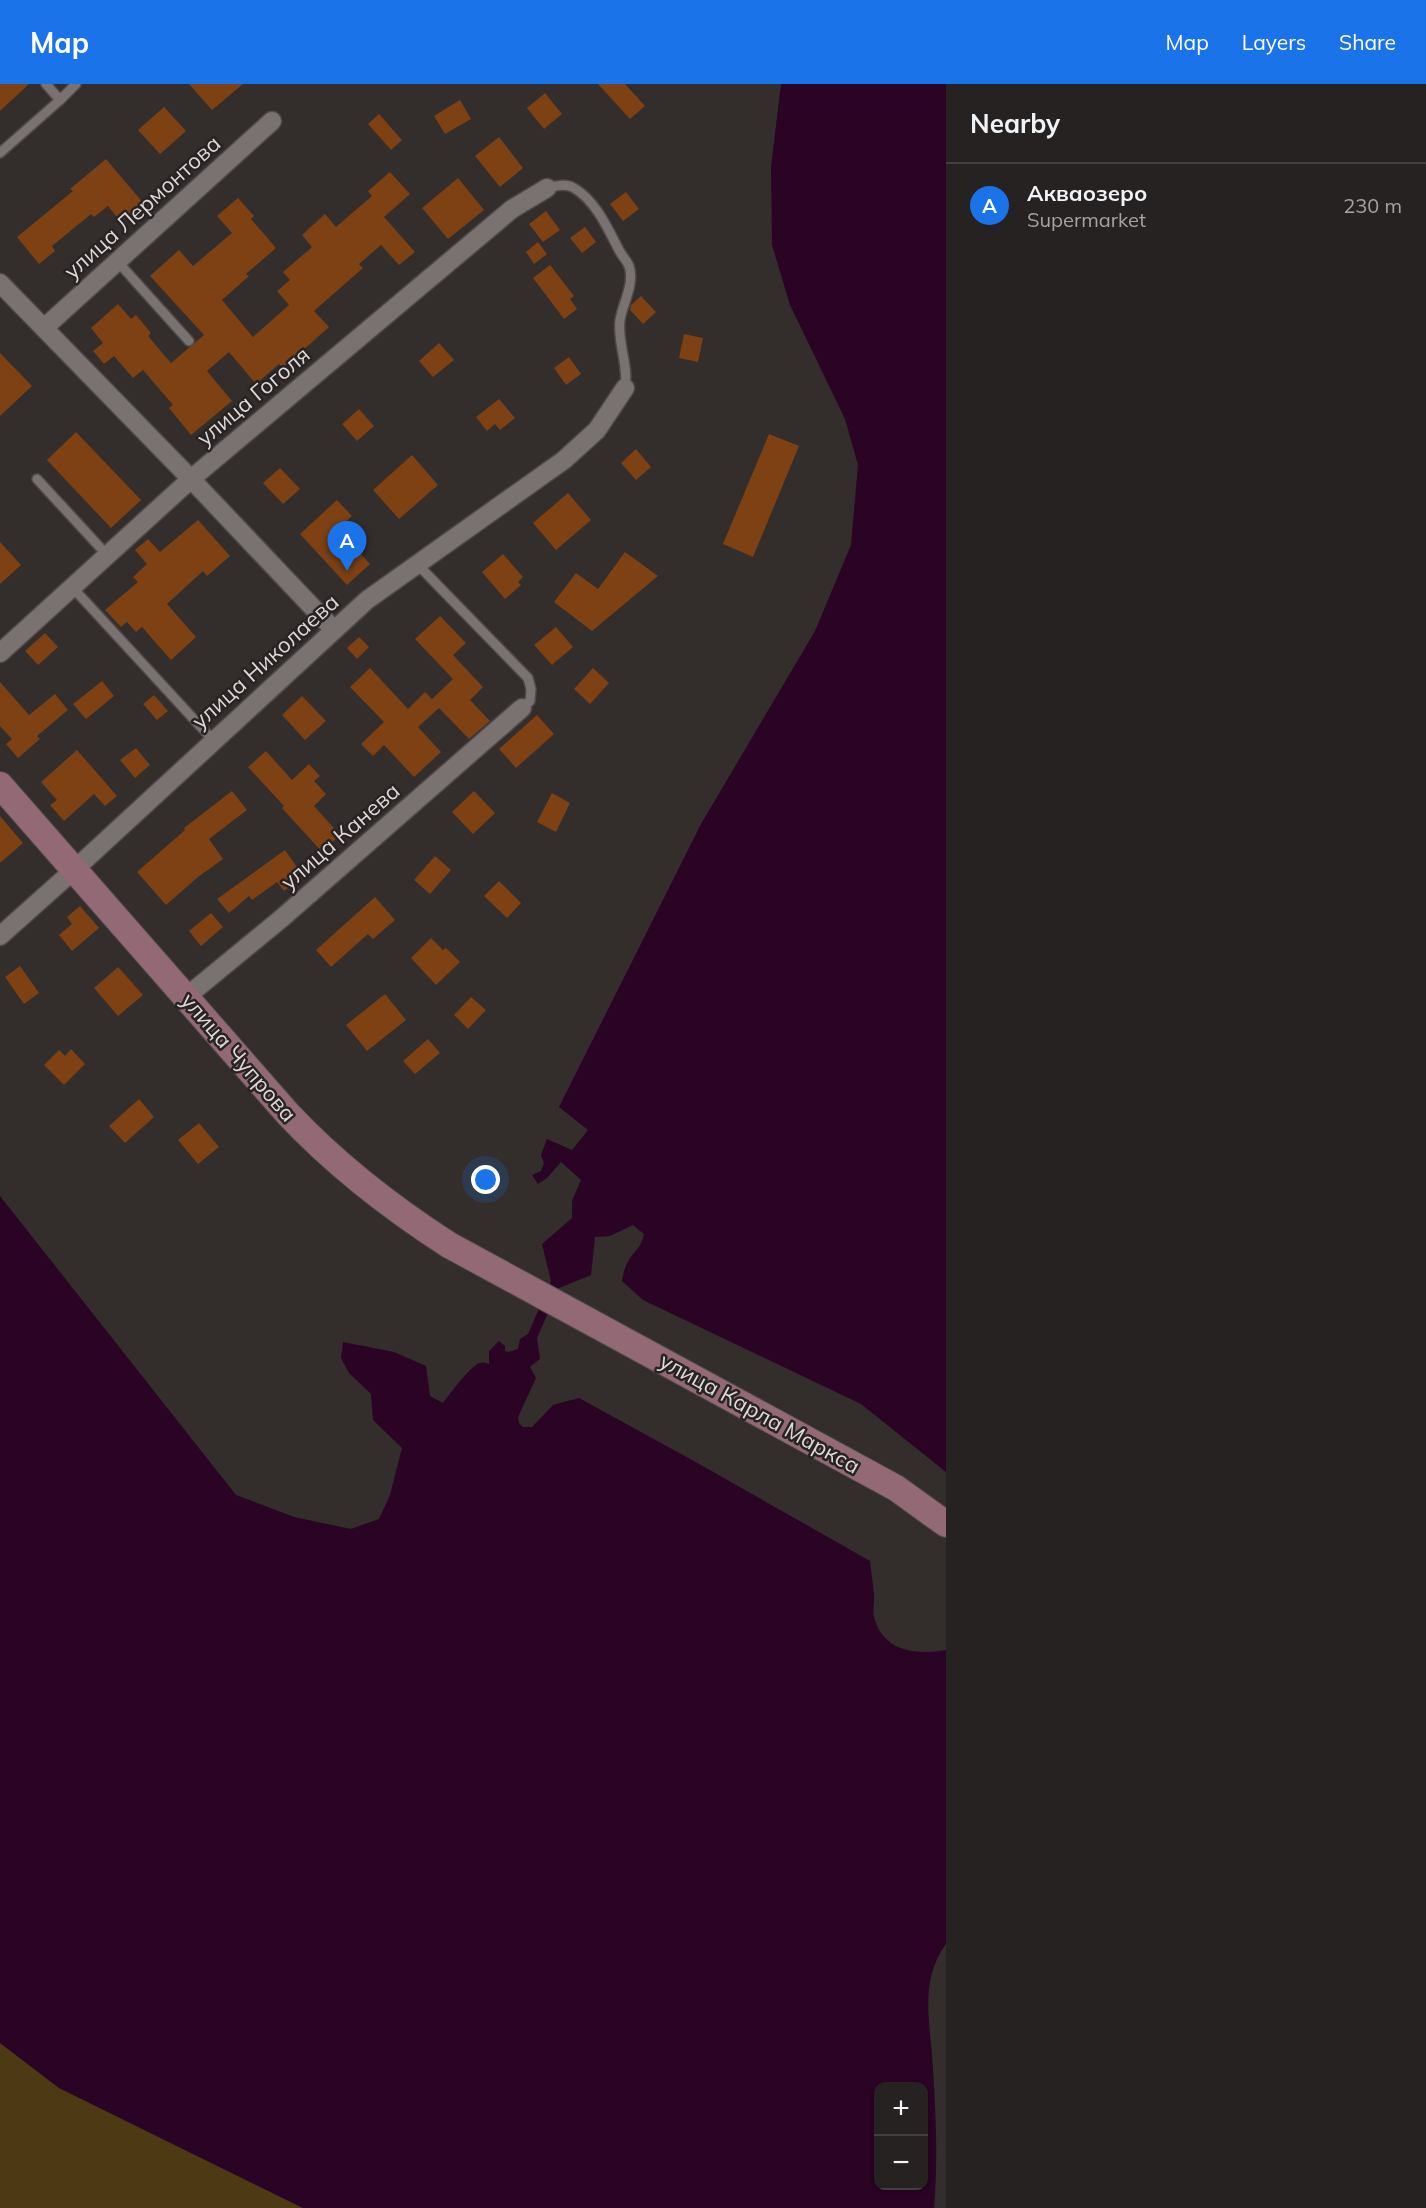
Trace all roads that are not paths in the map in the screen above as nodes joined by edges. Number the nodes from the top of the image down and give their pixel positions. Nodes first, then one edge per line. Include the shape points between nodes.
1 (46, 84) edge
2 (76, 84) edge
3 (60, 100) junction
4 (272, 121) dead end
5 (0, 153) edge
6 (547, 188) joint
7 (117, 261) junction
8 (0, 283) edge
9 (44, 328) junction
10 (189, 341) dead end
11 (625, 388) joint
12 (37, 479) dead end
13 (191, 479) junction
14 (108, 556) junction
15 (418, 565) junction
16 (73, 588) junction
17 (334, 630) junction
18 (0, 653) edge
19 (522, 708) joint
20 (213, 740) junction
21 (0, 785) edge
22 (75, 869) junction
23 (0, 936) edge
24 (186, 998) junction
25 (570, 1310) joint
26 (946, 1524) edge

1 - 3 lane
2 - 3 lane
3 - 5 lane
4 - 7 street, улица Лермонтова
6 - 11 lane via 573,187 585,197 629,267 630,282 620,322
6 - 13 street, улица Гоголя via 512,209
7 - 9 street, улица Лермонтова
7 - 10 lane
8 - 9 street
9 - 13 street
11 - 15 street, улица Николаева via 597,430 564,460
12 - 14 lane
13 - 14 street, улица Гоголя
13 - 17 street
14 - 16 street, улица Гоголя
15 - 17 street, улица Николаева via 367,600
15 - 19 lane via 528,678 530,701
16 - 18 street, улица Гоголя
16 - 20 lane
17 - 20 street, улица Николаева
19 - 24 street, улица Канева
20 - 22 street, улица Николаева
21 - 22 street, улица Чупрова
22 - 23 street, улица Николаева
22 - 24 street, улица Чупрова
24 - 25 street, улица Чупрова via 288,1114 345,1170 449,1245
25 - 26 street, улица Карла Маркса via 897,1488

